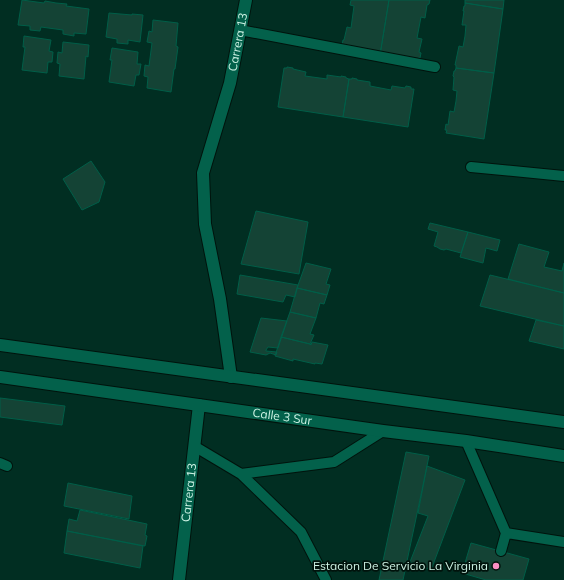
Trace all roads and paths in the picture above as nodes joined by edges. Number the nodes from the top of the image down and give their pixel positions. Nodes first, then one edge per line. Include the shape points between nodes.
1 (246, 0) edge
2 (240, 30) junction
3 (435, 67) dead end
4 (471, 167) dead end
5 (564, 176) edge
6 (0, 345) edge
7 (0, 377) edge
8 (231, 377) junction
9 (198, 405) junction
10 (564, 422) edge
11 (384, 431) junction
12 (466, 441) junction
13 (194, 446) junction
14 (564, 456) edge
15 (242, 474) junction
16 (506, 533) junction
17 (564, 542) edge
18 (502, 551) dead end
19 (179, 580) edge
20 (326, 580) edge

1 - 2 street, Carrera 13
2 - 3 lane
2 - 8 street, Carrera 13 via 230,83 203,173 205,224 220,299
4 - 5 lane
6 - 8 street
7 - 9 street, Calle 3 Sur
8 - 10 street
9 - 11 street, Calle 3 Sur
9 - 13 street, Carrera 13
11 - 12 street, Calle 3 Sur
11 - 15 lane via 334,462
12 - 14 street, Calle 3 Sur
12 - 16 lane
13 - 15 lane
13 - 19 street, Carrera 13
15 - 20 lane via 301,532
16 - 17 lane
16 - 18 lane

